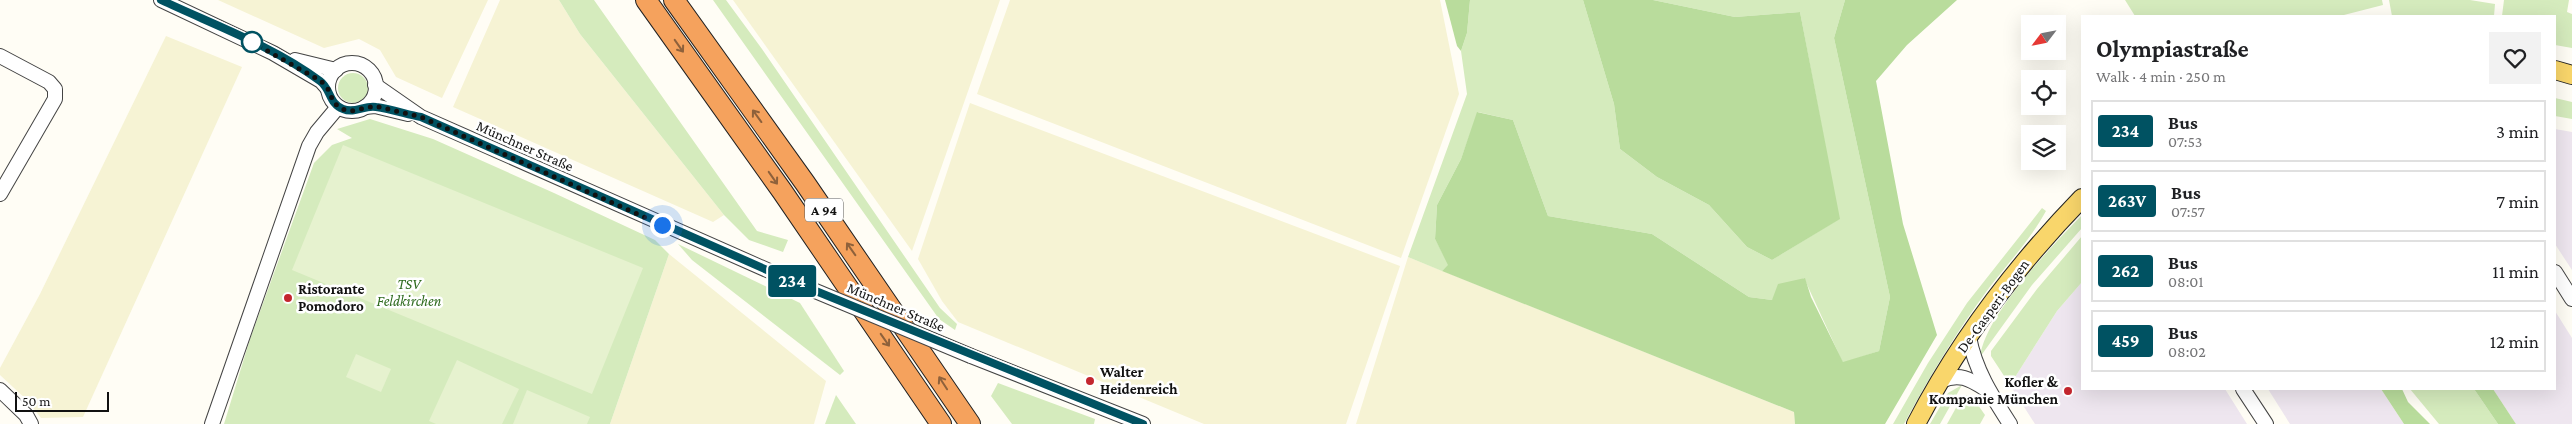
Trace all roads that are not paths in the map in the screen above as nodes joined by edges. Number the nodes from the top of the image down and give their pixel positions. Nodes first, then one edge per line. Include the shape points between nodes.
1 (161, 0) edge
2 (646, 0) edge
3 (674, 0) edge
4 (273, 53) junction
5 (0, 56) edge
6 (336, 70) junction
7 (2556, 70) edge
8 (2572, 74) edge
9 (375, 85) junction
10 (328, 89) junction
11 (338, 107) junction
12 (365, 107) junction
13 (421, 117) junction
14 (0, 194) edge
15 (2081, 199) edge
16 (2556, 274) edge
17 (2572, 298) edge
18 (1968, 337) junction
19 (1941, 381) junction
20 (0, 390) edge
21 (1988, 390) junction
22 (2244, 390) edge
23 (31, 424) edge
24 (212, 424) edge
25 (941, 424) edge
26 (970, 424) edge
27 (1143, 424) edge
28 (1916, 424) edge
29 (2010, 424) edge
30 (2266, 424) edge

1 - 4 street, Münchner Straße
2 -> 25 highway, A 94 via 782,191
26 -> 3 highway, A 94 via 811,191
4 - 6 street, Münchner Straße
4 - 10 street, Münchner Straße via 321,81
5 - 14 street via 49,82 55,89 55,98
6 - 9 street, Münchner Straße via 350,64 360,65 369,71
6 - 10 street
7 - 8 main road
9 - 12 street via 373,98
9 - 13 street, Münchner Straße
10 - 11 street, Münchner Straße
11 - 12 street, Münchner Straße via 351,111
11 - 24 street via 316,132 309,146
12 - 13 street, Münchner Straße via 375,106
13 - 27 street, Münchner Straße, bridge via 801,285
15 - 18 main road, De-Gasperi-Bogen via 2039,244
16 - 17 street
18 - 19 main road, De-Gasperi-Bogen
18 - 21 street
19 - 21 street via 1951,376 1962,376
19 - 28 main road, De-Gasperi-Bogen
20 - 23 street
21 - 29 street
22 - 30 street

